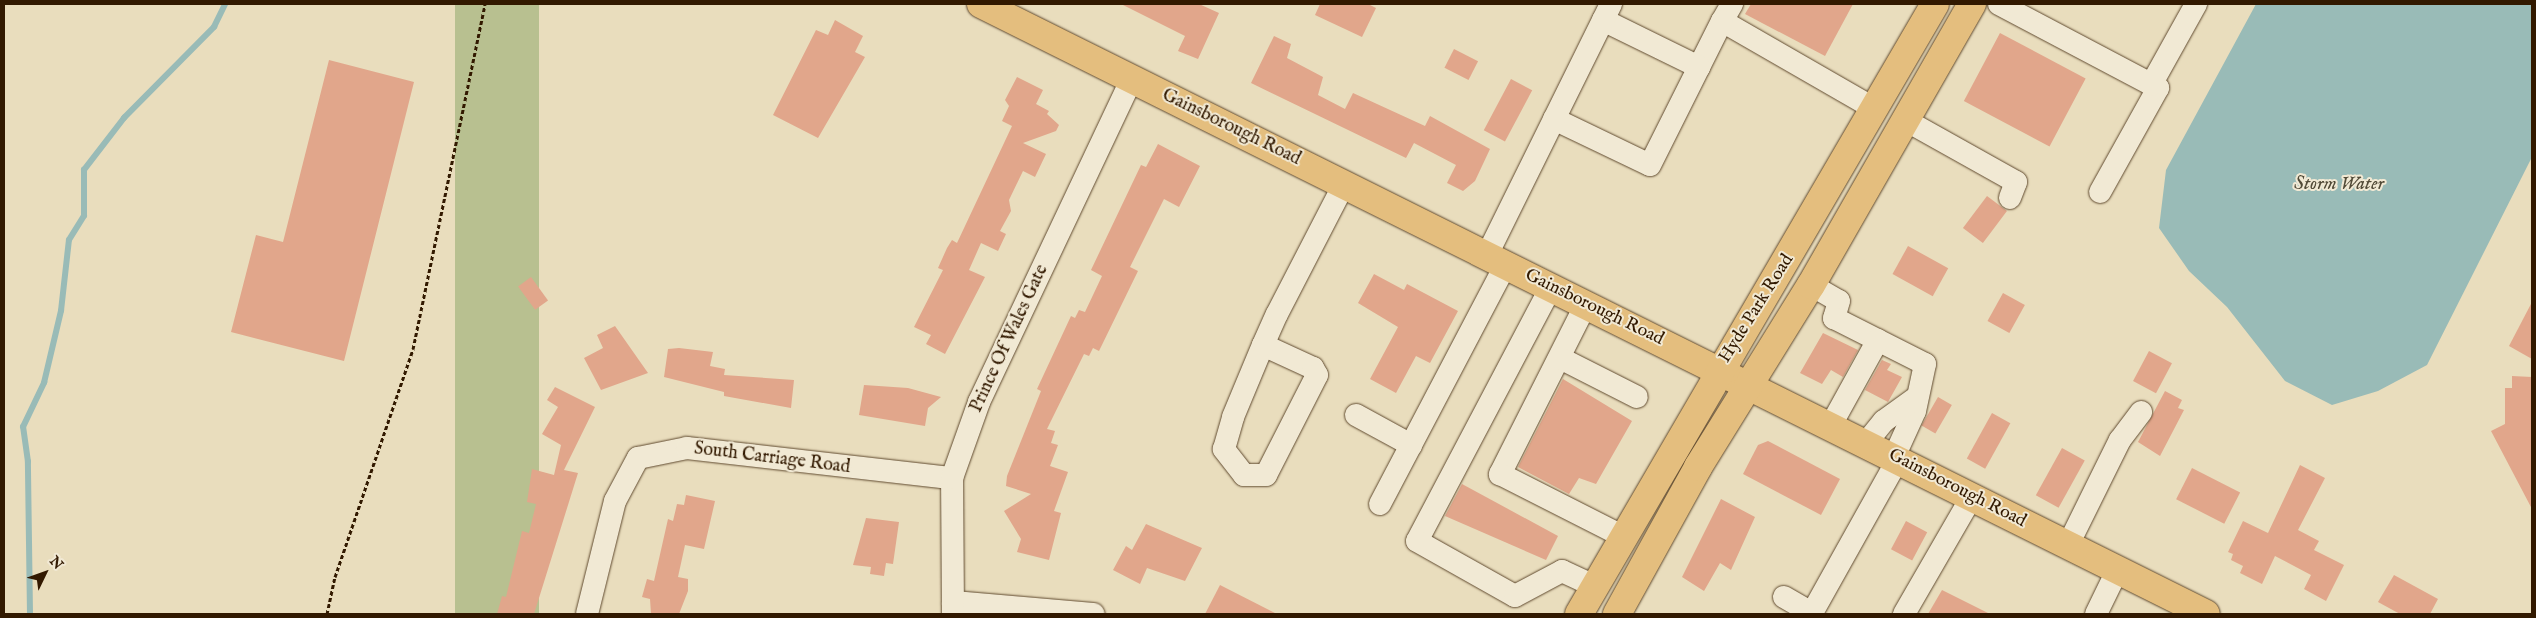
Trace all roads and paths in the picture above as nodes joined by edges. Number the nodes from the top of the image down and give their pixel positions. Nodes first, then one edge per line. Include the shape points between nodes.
1 (485, 4) edge
2 (981, 4) edge
3 (1935, 4) edge
4 (1972, 4) edge
5 (1999, 4) edge
6 (2196, 4) edge
7 (1607, 12) edge
8 (1727, 13) edge
9 (1699, 67) junction
10 (1132, 79) junction
11 (2151, 85) junction
12 (1876, 109) junction
13 (1554, 119) junction
14 (1908, 121) junction
15 (1344, 184) junction
16 (2100, 192) dead end
17 (2010, 198) dead end
18 (1496, 260) junction
19 (1811, 285) junction
20 (1551, 286) junction
21 (1586, 304) junction
22 (1878, 340) junction
23 (1263, 345) junction
24 (1560, 358) junction
25 (1719, 370) junction
26 (1748, 384) junction
27 (1637, 397) dead end
28 (1916, 398) junction
29 (2142, 412) dead end
30 (1356, 415) dead end
31 (1831, 425) junction
32 (1866, 443) junction
33 (1411, 445) junction
34 (1896, 458) junction
35 (952, 478) junction
36 (1972, 496) junction
37 (1380, 504) dead end
38 (1622, 536) junction
39 (2068, 545) junction
40 (2118, 571) junction
41 (1594, 586) junction
42 (1784, 598) dead end
43 (953, 608) edge
44 (1624, 612) edge
45 (327, 614) edge
46 (587, 614) edge
47 (1093, 614) edge
48 (1579, 614) edge
49 (1904, 614) edge
50 (2096, 614) edge
51 (2206, 614) edge

1 - 45 path via 413,349 335,578
2 - 10 main road, Gainsborough Road
3 - 12 main road, Hyde Park Road
4 - 14 main road, Hyde Park Road
5 - 11 street
6 - 11 street
7 - 9 street
7 - 13 street
8 - 9 street
8 - 12 street
9 - 13 street via 1650,166
10 - 15 main road, Gainsborough Road
10 - 35 street, Prince Of Wales Gate via 979,402
11 - 16 street via 2158,88
12 - 25 main road, Hyde Park Road
13 - 18 street
14 - 17 street via 2016,182
14 - 19 main road, Hyde Park Road
15 - 18 main road, Gainsborough Road
15 - 23 street
18 - 20 main road, Gainsborough Road
18 - 33 street
19 - 22 street via 1839,301 1834,318
19 - 26 main road, Hyde Park Road
20 - 21 main road, Gainsborough Road
20 - 41 street via 1417,541 1515,596 1562,571
21 - 24 street
21 - 25 main road, Gainsborough Road
22 - 28 street via 1925,364
22 - 31 street
23 - 23 street via 1224,450 1244,475 1266,475 1317,375 1314,368
24 - 27 street
24 - 38 street via 1500,474
25 - 26 main road, Gainsborough Road
25 - 38 main road, Hyde Park Road
26 - 31 main road, Gainsborough Road
26 - 44 main road, Hyde Park Road
28 - 32 street via 1884,420
28 - 34 street
29 - 39 street via 2120,440
30 - 33 street
31 - 32 main road, Gainsborough Road
32 - 34 main road, Gainsborough Road
33 - 37 street
34 - 36 main road, Gainsborough Road
34 - 42 street via 1812,613
35 - 43 street, Prince Of Wales Gate
35 - 46 street, South Carriage Road via 687,448 638,458 615,501
36 - 39 main road, Gainsborough Road
36 - 49 street
38 - 41 main road, Hyde Park Road
39 - 40 main road, Gainsborough Road
40 - 50 street
40 - 51 main road, Gainsborough Road
41 - 48 main road, Hyde Park Road
43 - 47 street

